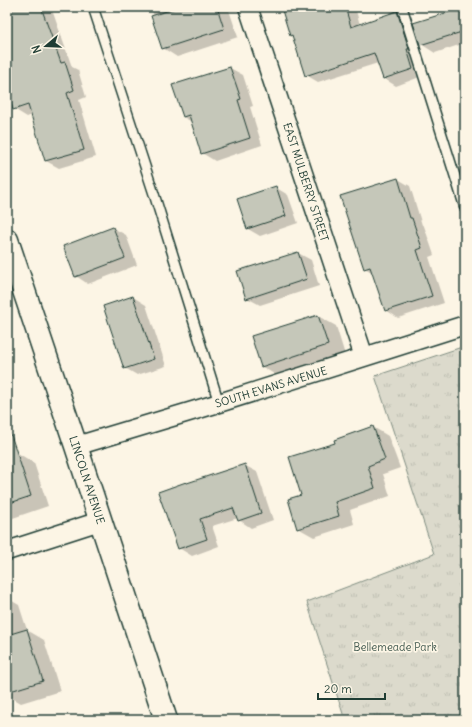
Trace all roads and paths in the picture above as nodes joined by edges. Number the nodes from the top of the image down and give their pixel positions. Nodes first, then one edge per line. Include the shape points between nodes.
1 (93, 7) edge
2 (248, 7) edge
3 (402, 7) edge
4 (465, 208) edge
5 (7, 240) edge
6 (465, 325) edge
7 (364, 357) junction
8 (219, 403) junction
9 (76, 446) junction
10 (100, 521) junction
11 (7, 551) edge
12 (166, 720) edge

1 - 8 lane
2 - 7 street, EAST MULBERRY STREET
3 - 4 lane
5 - 9 street, LINCOLN AVENUE
6 - 7 street, SOUTH EVANS AVENUE
7 - 8 street, SOUTH EVANS AVENUE
8 - 9 street, SOUTH EVANS AVENUE
9 - 10 street, LINCOLN AVENUE
10 - 11 street
10 - 12 street, LINCOLN AVENUE

